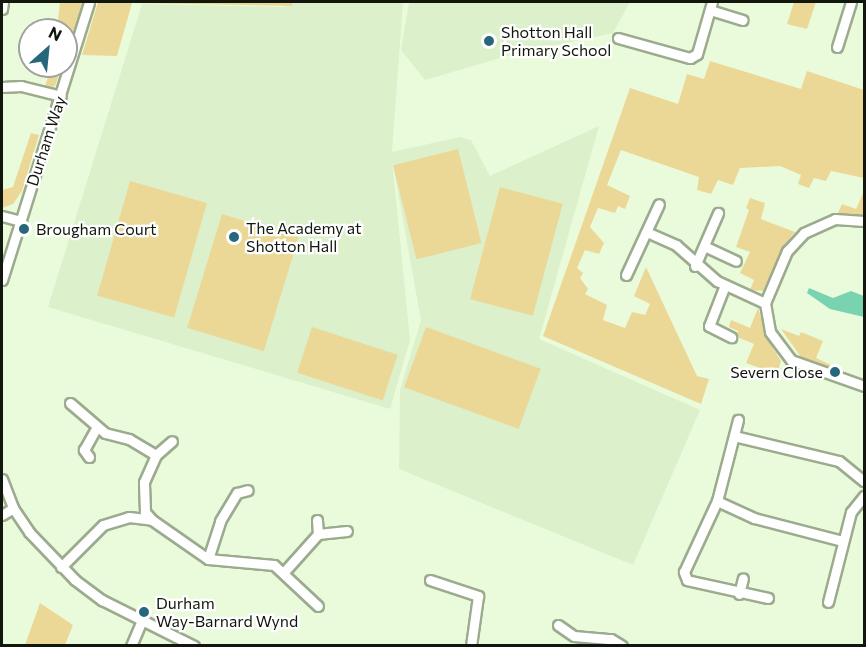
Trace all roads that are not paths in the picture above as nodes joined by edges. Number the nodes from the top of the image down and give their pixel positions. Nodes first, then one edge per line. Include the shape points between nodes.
1 (3, 2) edge
2 (89, 2) edge
3 (851, 2) edge
4 (711, 6) edge
5 (2, 9) edge
6 (743, 20) dead end
7 (618, 38) dead end
8 (837, 46) dead end
9 (2, 87) edge
10 (61, 96) junction
11 (659, 204) dead end
12 (718, 213) dead end
13 (2, 216) edge
14 (21, 221) junction
15 (864, 221) edge
16 (649, 233) junction
17 (704, 246) junction
18 (736, 261) dead end
19 (695, 266) junction
20 (626, 275) dead end
21 (2, 280) edge
22 (725, 285) junction
23 (765, 303) junction
24 (731, 338) dead end
25 (864, 386) edge
26 (70, 403) dead end
27 (738, 420) dead end
28 (96, 428) junction
29 (734, 436) junction
30 (172, 441) dead end
31 (156, 454) junction
32 (88, 458) dead end
33 (2, 479) edge
34 (864, 480) edge
35 (248, 490) dead end
36 (864, 496) edge
37 (717, 501) junction
38 (13, 508) junction
39 (2, 515) edge
40 (152, 520) junction
41 (317, 520) dead end
42 (347, 531) dead end
43 (318, 534) junction
44 (843, 541) junction
45 (208, 559) junction
46 (61, 567) junction
47 (284, 572) junction
48 (743, 578) dead end
49 (430, 580) dead end
50 (739, 594) junction
51 (768, 598) dead end
52 (828, 602) dead end
53 (318, 606) dead end
54 (142, 620) junction
55 (558, 625) dead end
56 (131, 645) edge
57 (194, 645) edge
58 (471, 645) edge
59 (622, 645) edge

1 - 5 street
2 - 10 street, Durham Way
3 - 8 street
4 - 6 street
4 - 7 street via 697,54 690,58
9 - 10 street via 21,86
10 - 14 street, Durham Way
11 - 16 street
12 - 17 street
13 - 14 street
14 - 21 street, Durham Way
15 - 23 street via 850,218 817,224 787,251
16 - 19 street via 676,245
16 - 20 street
17 - 18 street
17 - 19 street
19 - 22 street
22 - 23 street
22 - 24 street via 709,326
23 - 25 street via 770,332 791,360
26 - 28 street
27 - 29 street
28 - 31 street
28 - 32 street via 84,450
29 - 34 street via 839,462
29 - 37 street
30 - 31 street
31 - 40 street via 144,482 145,512
33 - 38 street
35 - 45 street via 237,493 220,521
36 - 44 street via 851,512
37 - 44 street via 754,518
37 - 50 street via 684,572 687,580
38 - 39 street
38 - 46 street
40 - 45 street
40 - 46 street via 129,517 103,525
41 - 43 street
42 - 43 street
43 - 47 street
44 - 52 street
45 - 47 street via 259,561
46 - 54 street via 102,600
47 - 53 street
48 - 50 street
49 - 58 street via 478,596
50 - 51 street
54 - 56 street
54 - 57 street
55 - 59 street via 574,636 611,639

